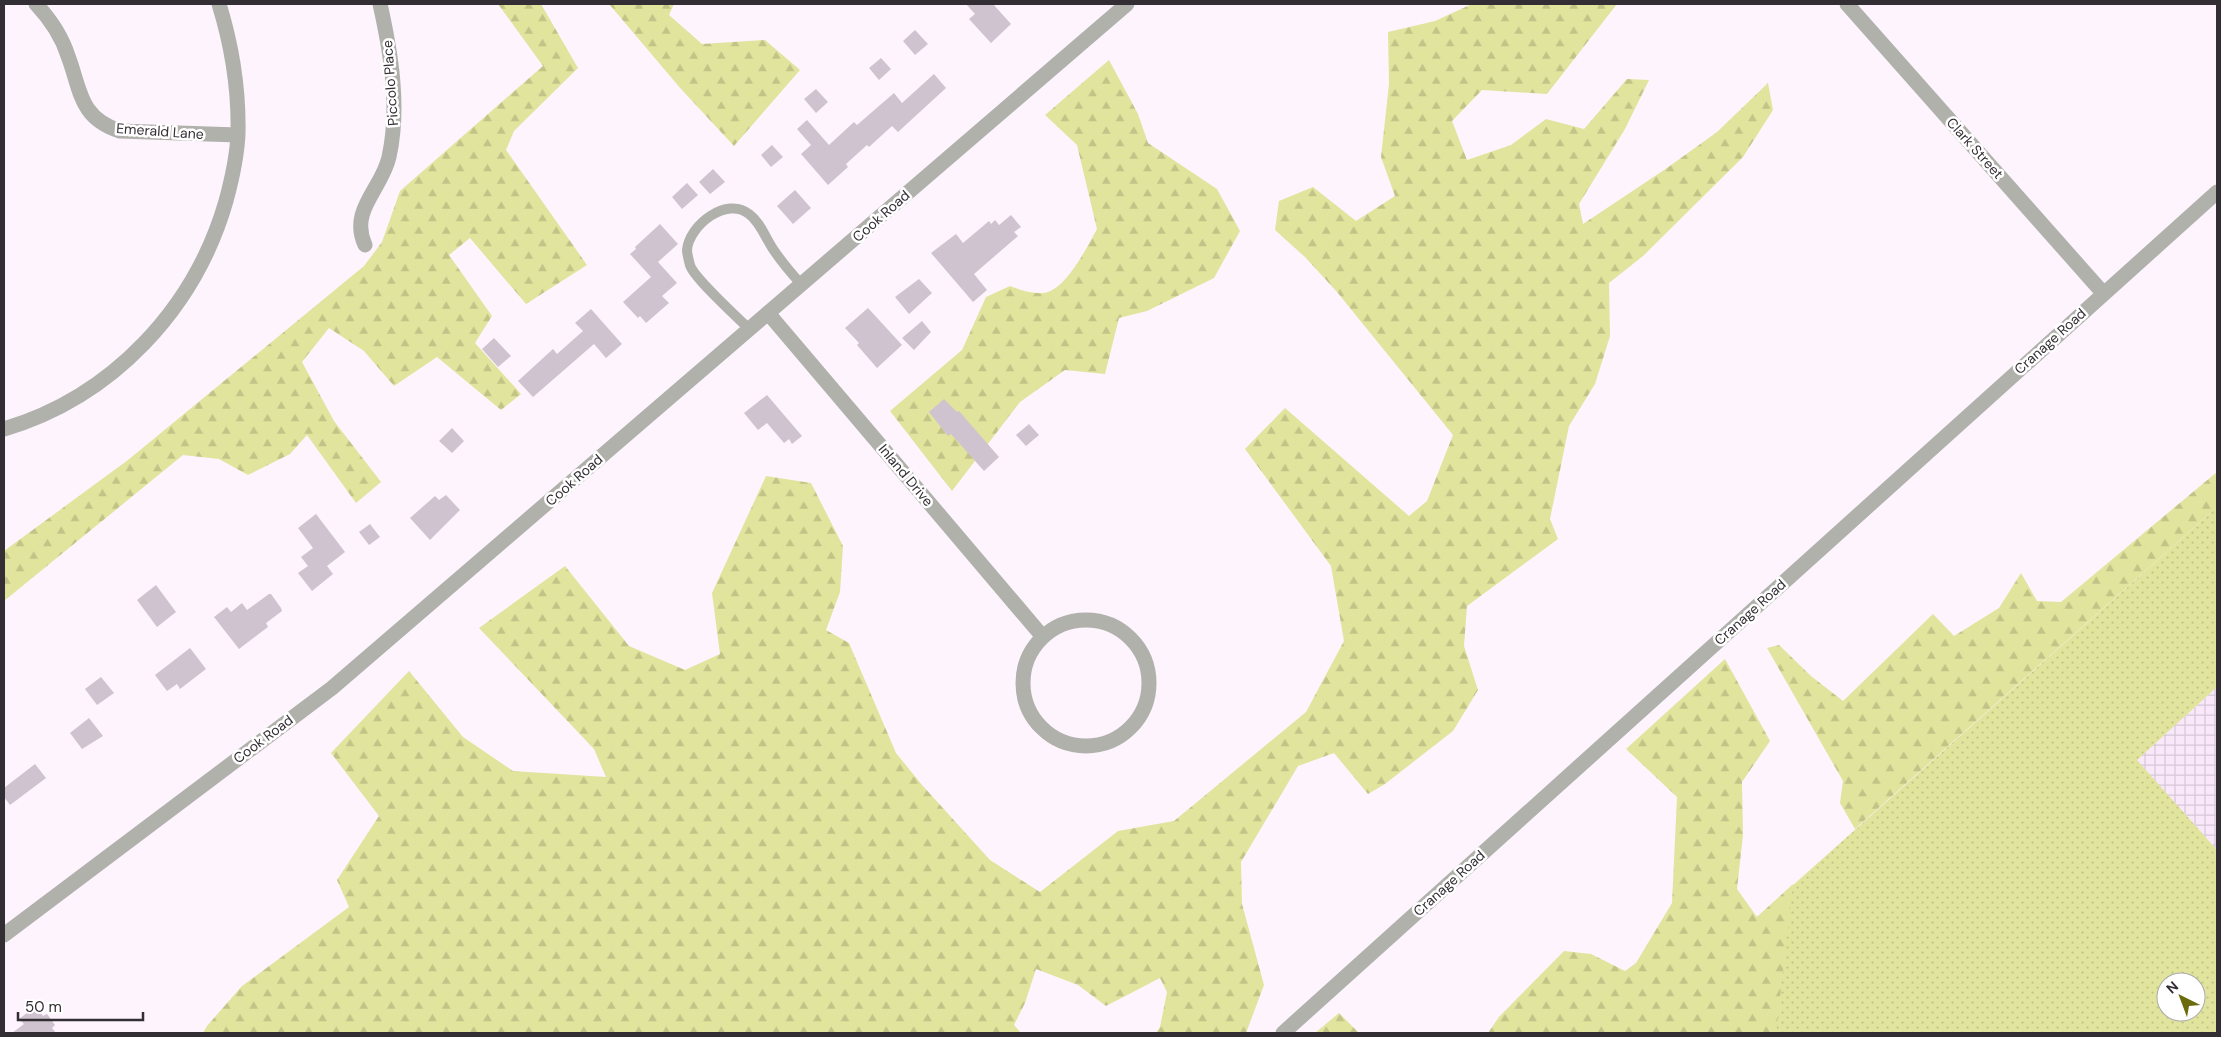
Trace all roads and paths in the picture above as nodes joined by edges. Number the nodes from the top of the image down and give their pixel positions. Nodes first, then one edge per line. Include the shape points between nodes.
1 (36, 4) edge
2 (219, 4) edge
3 (380, 4) edge
4 (1127, 4) edge
5 (1847, 4) edge
6 (238, 135) junction
7 (2217, 192) edge
8 (365, 245) dead end
9 (801, 284) junction
10 (2103, 293) junction
11 (768, 313) junction
12 (748, 329) junction
13 (4, 429) edge
14 (1043, 637) junction
15 (4, 935) edge
16 (1283, 1033) edge

1 - 6 street, Emerald Lane via 63,44 83,103 102,124 120,131
2 - 6 street via 232,53
3 - 8 street, Piccolo Place via 393,82 393,139 381,179 363,209 360,234
4 - 9 street, Cook Road
5 - 10 street, Clark Street
6 - 13 street via 233,176 210,248 166,319 120,367 98,383 70,402
7 - 10 street, Cranage Road
9 - 11 street, Cook Road
9 - 12 lane via 773,249 757,222 744,210 732,208 715,213 701,223 687,250 690,267
10 - 16 street, Cranage Road
11 - 12 street, Cook Road
11 - 14 street, Inland Drive
12 - 15 street, Cook Road via 332,688
14 - 14 street via 1030,654 1023,675 1023,692 1030,713 1050,736 1070,745 1106,744 1136,724 1149,694 1149,672 1142,651 1134,640 1116,627 1095,620 1060,625

